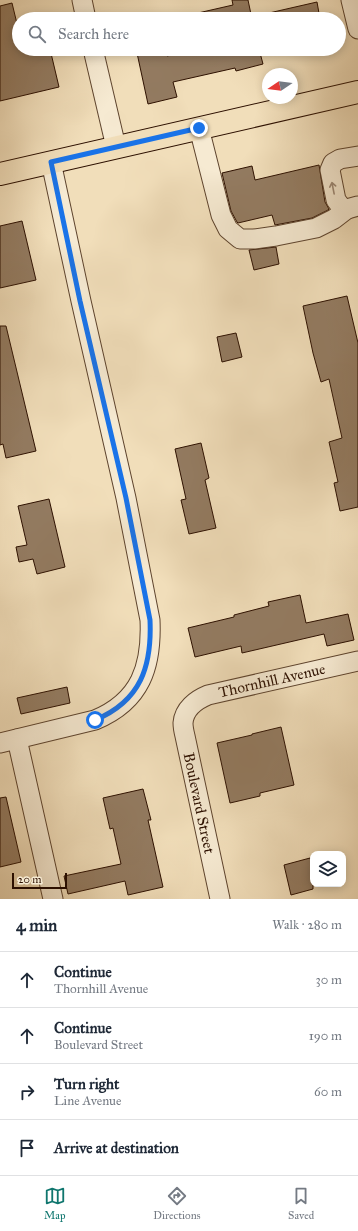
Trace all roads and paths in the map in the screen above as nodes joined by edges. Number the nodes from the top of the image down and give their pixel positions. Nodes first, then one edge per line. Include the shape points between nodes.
1 (82, 0) edge
2 (351, 0) edge
3 (85, 12) edge
4 (358, 29) edge
5 (95, 56) edge
6 (357, 97) edge
7 (199, 128) junction
8 (116, 147) junction
9 (358, 156) edge
10 (51, 162) junction
11 (0, 174) edge
12 (353, 207) edge
13 (358, 661) edge
14 (189, 708) joint
15 (8, 741) edge
16 (54, 899) edge
17 (220, 899) edge

1 - 3 street
2 - 4 street
5 - 8 street
6 - 7 main road
7 - 8 main road
7 - 12 street via 221,215 228,229 240,239 276,236 316,228
8 - 10 main road
12 -> 9 street via 342,208 336,200 330,170 333,163 340,159
10 - 11 main road
10 - 15 street via 126,498 149,612 151,636 146,666 138,686 122,705 95,720
13 - 14 street, Thornhill Avenue via 208,695 199,698
14 - 17 street, Boulevard Street via 183,722 184,736
15 - 16 street

